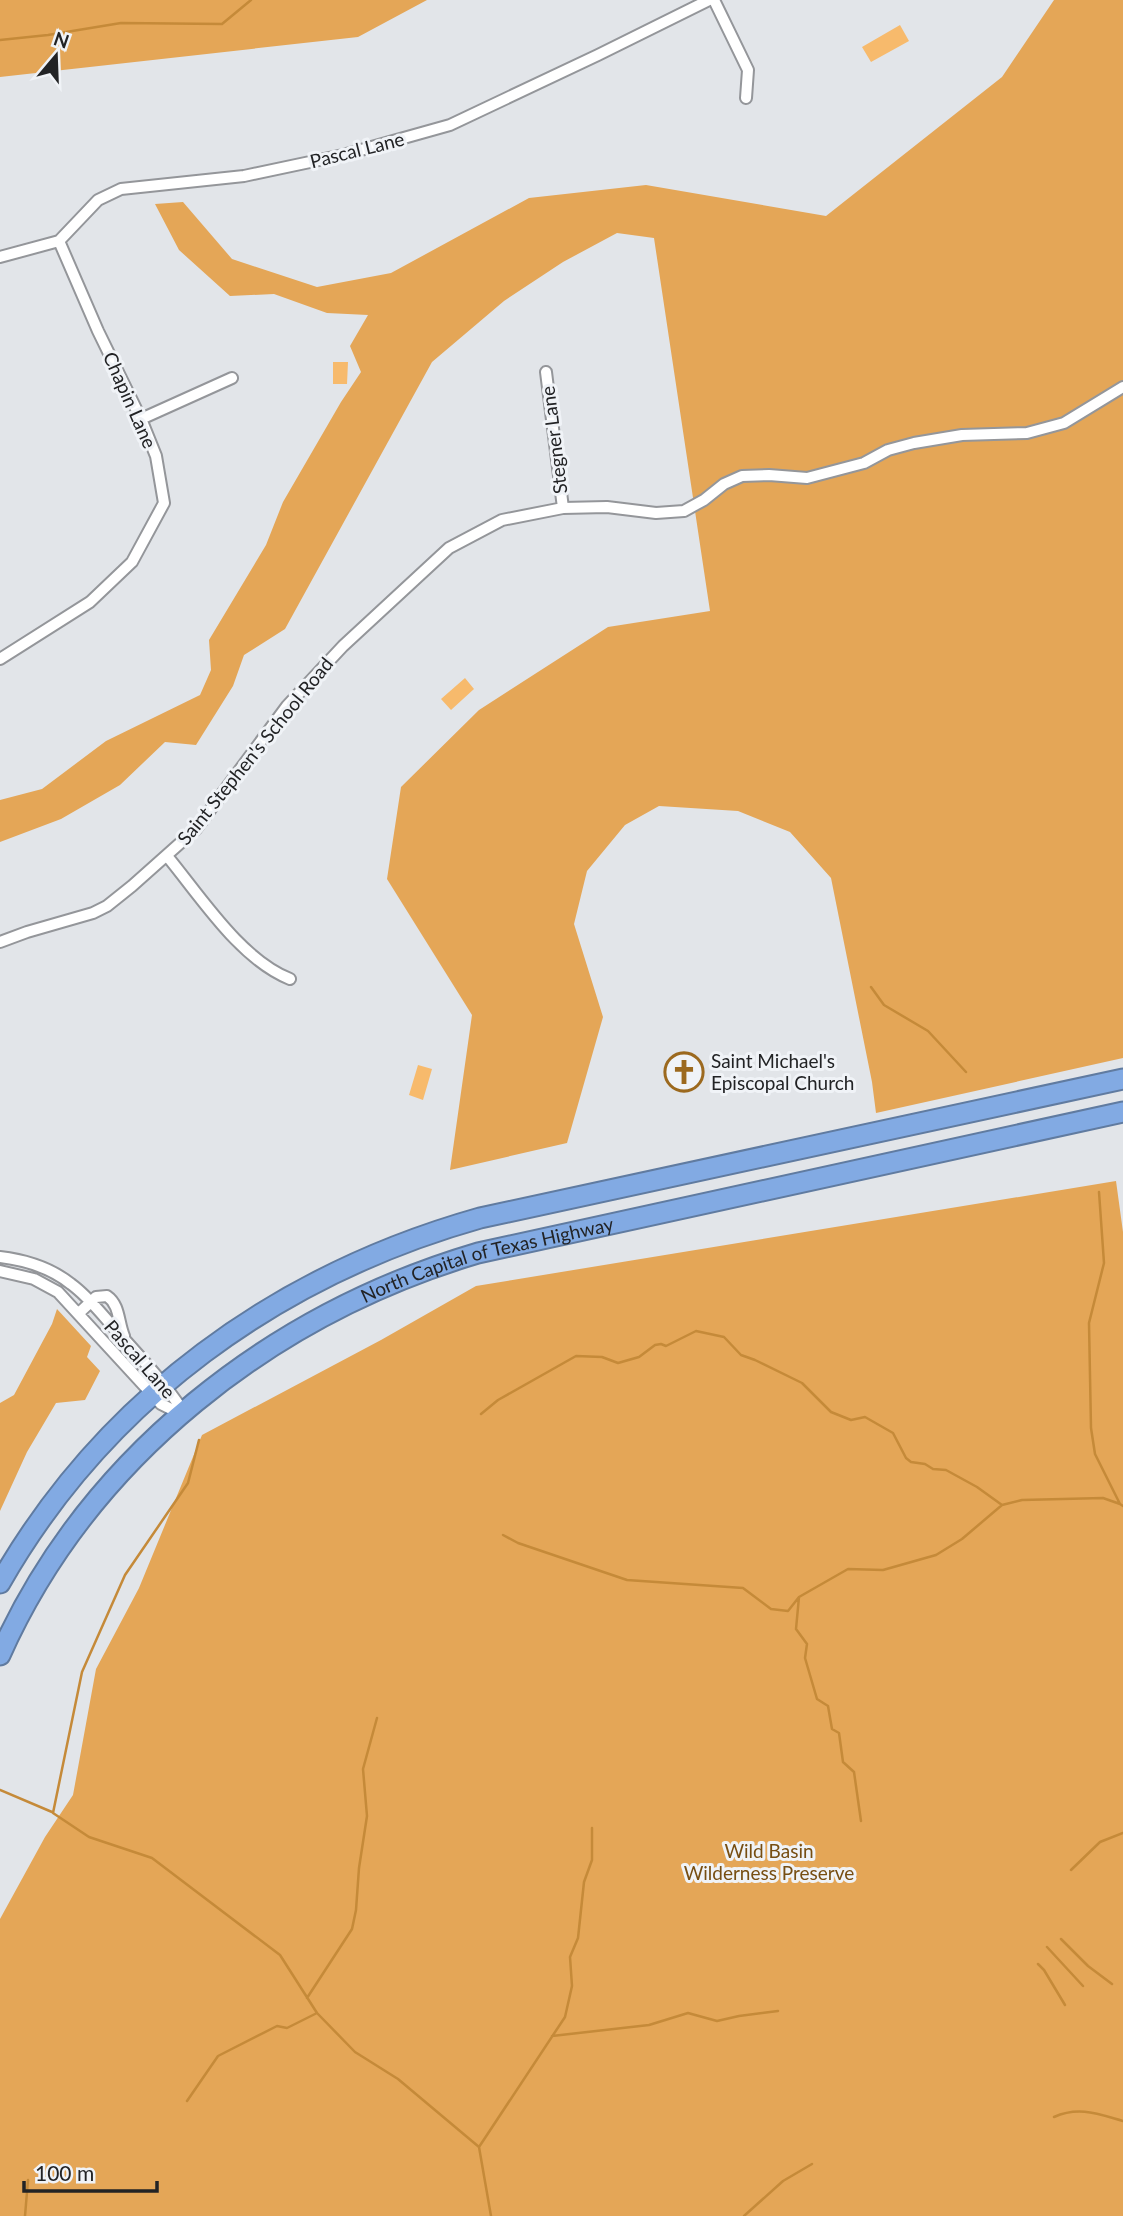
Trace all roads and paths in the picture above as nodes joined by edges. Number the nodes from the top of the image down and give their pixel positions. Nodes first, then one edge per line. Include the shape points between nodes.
1 (712, 0) edge
2 (746, 98) dead end
3 (59, 242) junction
4 (0, 257) edge
5 (546, 372) dead end
6 (232, 378) dead end
7 (1123, 387) edge
8 (141, 419) junction
9 (563, 508) junction
10 (0, 659) edge
11 (167, 856) junction
12 (0, 942) edge
13 (290, 979) dead end
14 (1123, 1079) edge
15 (1123, 1112) edge
16 (866, 1133) junction
17 (873, 1166) junction
18 (0, 1258) edge
19 (0, 1271) edge
20 (71, 1283) junction
21 (61, 1294) junction
22 (91, 1302) junction
23 (79, 1313) junction
24 (128, 1344) junction
25 (158, 1390) junction
26 (183, 1411) junction
27 (0, 1583) edge
28 (0, 1654) edge

1 - 2 street via 748,70
1 - 3 street, Pascal Lane via 450,125 343,155 238,177 121,189 98,200
3 - 4 street
3 - 8 street, Chapin Lane
5 - 9 street, Stegner Lane
6 - 8 street
7 - 9 street, Saint Stephen's School Road via 1064,423 1027,433 915,443 807,478 742,476 684,512
8 - 10 street, Chapin Lane via 156,456 164,503 132,562 90,602
9 - 11 street, Saint Stephen's School Road via 502,520 450,548 318,671 208,814
11 - 12 street, Saint Stephen's School Road via 107,906
11 - 13 street via 249,954
14 - 16 highway, North Capital of Texas Highway
15 - 17 highway, North Capital of Texas Highway
16 - 17 highway
16 - 25 highway, North Capital of Texas Highway via 506,1212 409,1240 284,1298 215,1344
17 - 26 highway, North Capital of Texas Highway via 529,1240 436,1265 314,1320
18 - 20 street, Pascal Lane via 29,1263
19 - 21 street, Pascal Lane via 34,1279
20 - 21 street
20 - 22 street, Pascal Lane
21 - 23 street, Pascal Lane
22 - 23 street
22 - 24 street, Pascal Lane
22 - 24 street via 103,1295 112,1300
23 - 25 street, Pascal Lane
24 - 25 street, Pascal Lane
25 - 26 street, Pascal Lane
25 - 27 highway, North Capital of Texas Highway via 68,1484
26 - 28 highway, North Capital of Texas Highway via 122,1471 80,1522 24,1607

